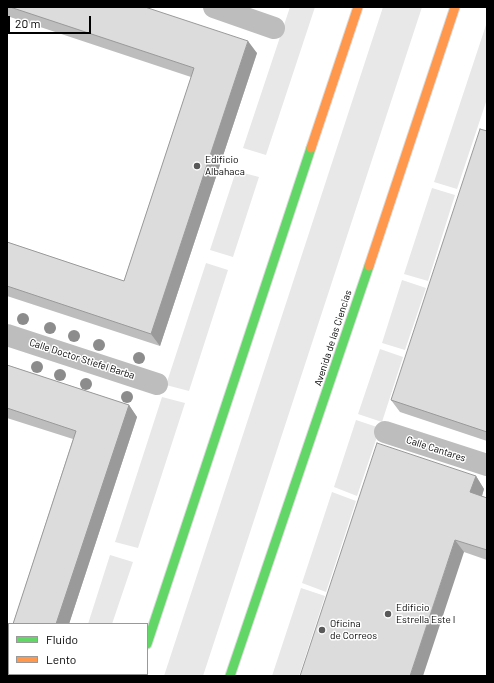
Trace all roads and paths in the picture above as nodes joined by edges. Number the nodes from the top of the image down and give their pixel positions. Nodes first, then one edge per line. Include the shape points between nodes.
1 (214, 7) edge
2 (358, 7) edge
3 (455, 7) edge
4 (274, 28) dead end
5 (7, 334) edge
6 (158, 384) dead end
7 (385, 432) dead end
8 (487, 465) edge
9 (148, 641) edge
10 (230, 676) edge

1 - 4 street
2 - 9 main road
3 - 10 main road, Avenida de las Ciencias
5 - 6 street, Calle Doctor Stiefel Barba
7 - 8 street, Calle Cantares

